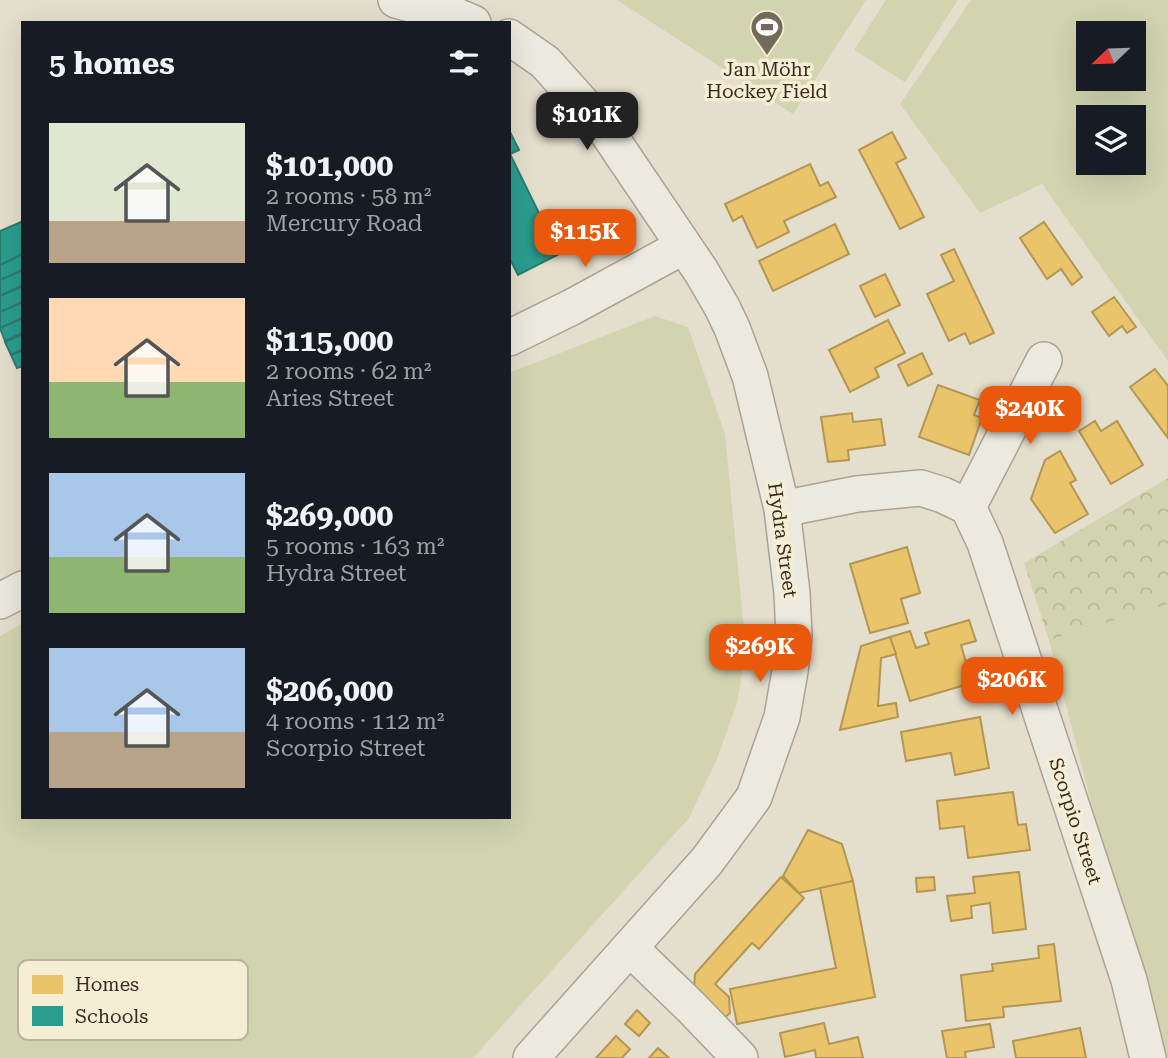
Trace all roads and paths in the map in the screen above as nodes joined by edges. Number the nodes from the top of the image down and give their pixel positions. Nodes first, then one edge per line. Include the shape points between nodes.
1 (396, 0) edge
2 (468, 21) edge
3 (511, 38) edge
4 (684, 246) junction
5 (511, 337) edge
6 (1044, 360) dead end
7 (968, 508) junction
8 (782, 509) junction
9 (21, 590) edge
10 (0, 601) edge
11 (630, 948) junction
12 (531, 1058) edge
13 (740, 1058) edge
14 (1147, 1058) edge

1 - 2 street
3 - 4 street, Hydra Street via 545,62 605,129
4 - 5 street
4 - 8 street, Hydra Street via 722,307 746,364
6 - 7 street
7 - 8 street via 921,488 857,494
7 - 14 street, Scorpio Street via 992,566 1129,980
8 - 11 street, Hydra Street via 794,636 782,718 767,763 754,797 725,839
9 - 10 street
11 - 12 street, Hydra Street
11 - 13 street

